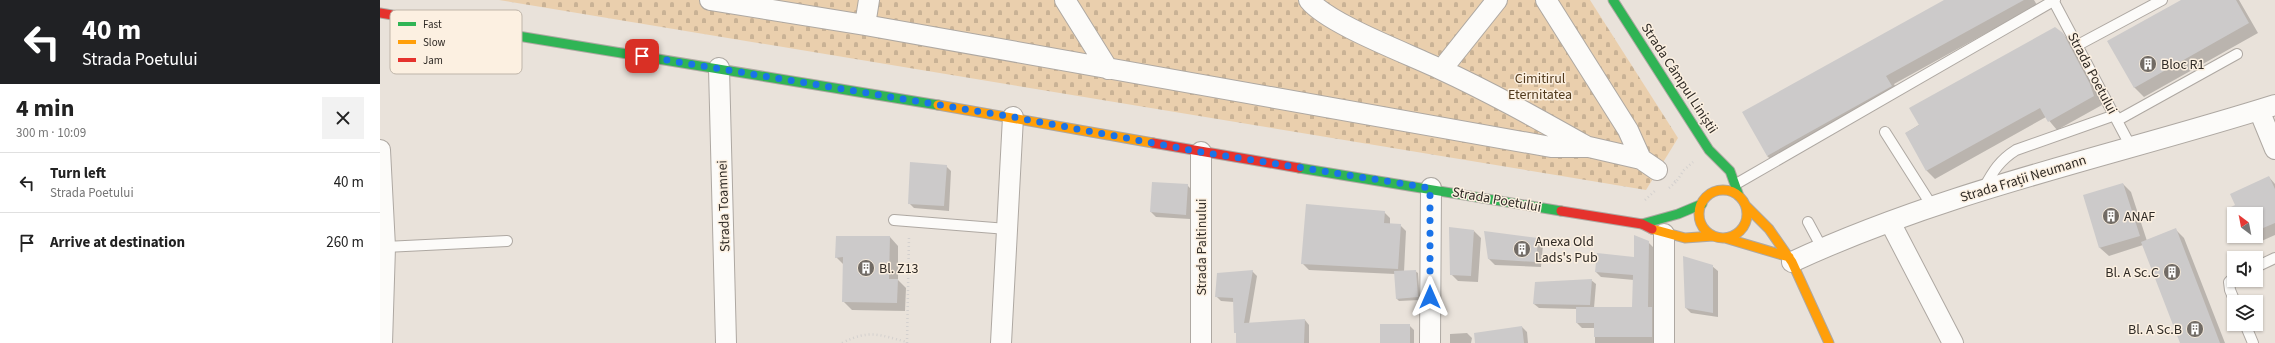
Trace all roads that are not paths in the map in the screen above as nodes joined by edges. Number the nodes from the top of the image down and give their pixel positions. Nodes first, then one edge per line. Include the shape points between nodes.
1 (710, 0) edge
2 (869, 0) edge
3 (1065, 0) edge
4 (1309, 0) edge
5 (1497, 0) edge
6 (1546, 0) edge
7 (1613, 0) edge
8 (2054, 0) edge
9 (2162, 0) edge
10 (380, 13) edge
11 (390, 15) edge
12 (865, 25) junction
13 (522, 36) edge
14 (2078, 45) junction
15 (2237, 54) dead end
16 (719, 68) junction
17 (1108, 69) junction
18 (1442, 69) junction
19 (2267, 108) edge
20 (1013, 117) junction
21 (2116, 118) junction
22 (1886, 132) dead end
23 (1589, 147) junction
24 (2131, 147) junction
25 (2275, 149) edge
26 (380, 150) edge
27 (1709, 150) junction
28 (1201, 152) junction
29 (1641, 159) junction
30 (1712, 167) dead end
31 (1657, 170) road end
32 (1711, 184) dead end
33 (1736, 184) junction
34 (1430, 188) junction
35 (1984, 188) junction
36 (1710, 194) junction
37 (1739, 196) junction
38 (1702, 204) junction
39 (1746, 206) junction
40 (1932, 206) junction
41 (894, 220) dead end
42 (1808, 222) dead end
43 (1890, 222) junction
44 (1642, 224) junction
45 (1007, 229) junction
46 (1664, 234) junction
47 (1713, 236) junction
48 (1725, 238) junction
49 (507, 241) dead end
50 (385, 247) junction
51 (1822, 248) junction
52 (2275, 258) edge
53 (1791, 259) junction
54 (2263, 263) edge
55 (2248, 331) edge
56 (382, 343) edge
57 (726, 343) edge
58 (1001, 343) edge
59 (1201, 343) edge
60 (1430, 343) edge
61 (1664, 343) edge
62 (1829, 343) edge
63 (1953, 343) edge
64 (2253, 343) edge

1 - 12 street
2 - 12 street
3 - 17 street
4 - 18 street via 1321,12 1338,21
5 - 18 street
6 - 29 street via 1628,130
7 - 27 street, Strada Câmpul Liniștii
8 - 14 lane, Strada Poetului
8 - 33 lane
9 - 14 lane
10 - 11 street, Strada Poetului
12 - 17 street
13 - 16 street, Strada Poetului
14 - 21 lane, Strada Poetului
15 - 21 lane
16 - 20 street, Strada Poetului
16 - 57 street, Strada Toamnei
17 - 23 street via 1551,147
18 - 23 street
19 - 24 street, Strada Frații Neumann
19 - 25 street, Strada Frații Neumann
20 - 28 street, Strada Poetului
20 - 45 street
21 - 24 lane, Strada Poetului
21 - 35 lane via 2016,150 2003,158
22 - 40 lane
23 - 29 street
24 - 35 street, Strada Frații Neumann
26 - 50 street
27 - 30 street, Strada Câmpul Liniștii
27 - 33 street, Strada Câmpul Liniștii via 1728,167
28 - 34 street, Strada Poetului
28 - 59 street, Strada Paltinului
29 - 31 street
32 - 36 street
33 - 37 street, Strada Câmpul Liniștii
34 - 44 street, Strada Poetului
34 - 60 street
35 - 40 street, Strada Frații Neumann
36 - 37 street via 1728,191
36 - 38 street
37 - 39 street
38 - 44 street
38 - 47 street via 1701,222
39 - 48 street via 1747,219 1742,230
39 - 53 street via 1769,229
40 - 43 street, Strada Frații Neumann
41 - 45 lane
42 - 51 lane
43 - 51 street, Strada Frații Neumann
43 - 63 street
44 - 46 street, Strada Poetului
45 - 58 street
46 - 47 street, Strada Poetului via 1691,238
46 - 61 street
47 - 48 street
48 - 53 street
49 - 50 lane
50 - 56 street
51 - 53 street, Strada Frații Neumann
52 - 54 lane
53 - 62 street
55 - 64 lane

